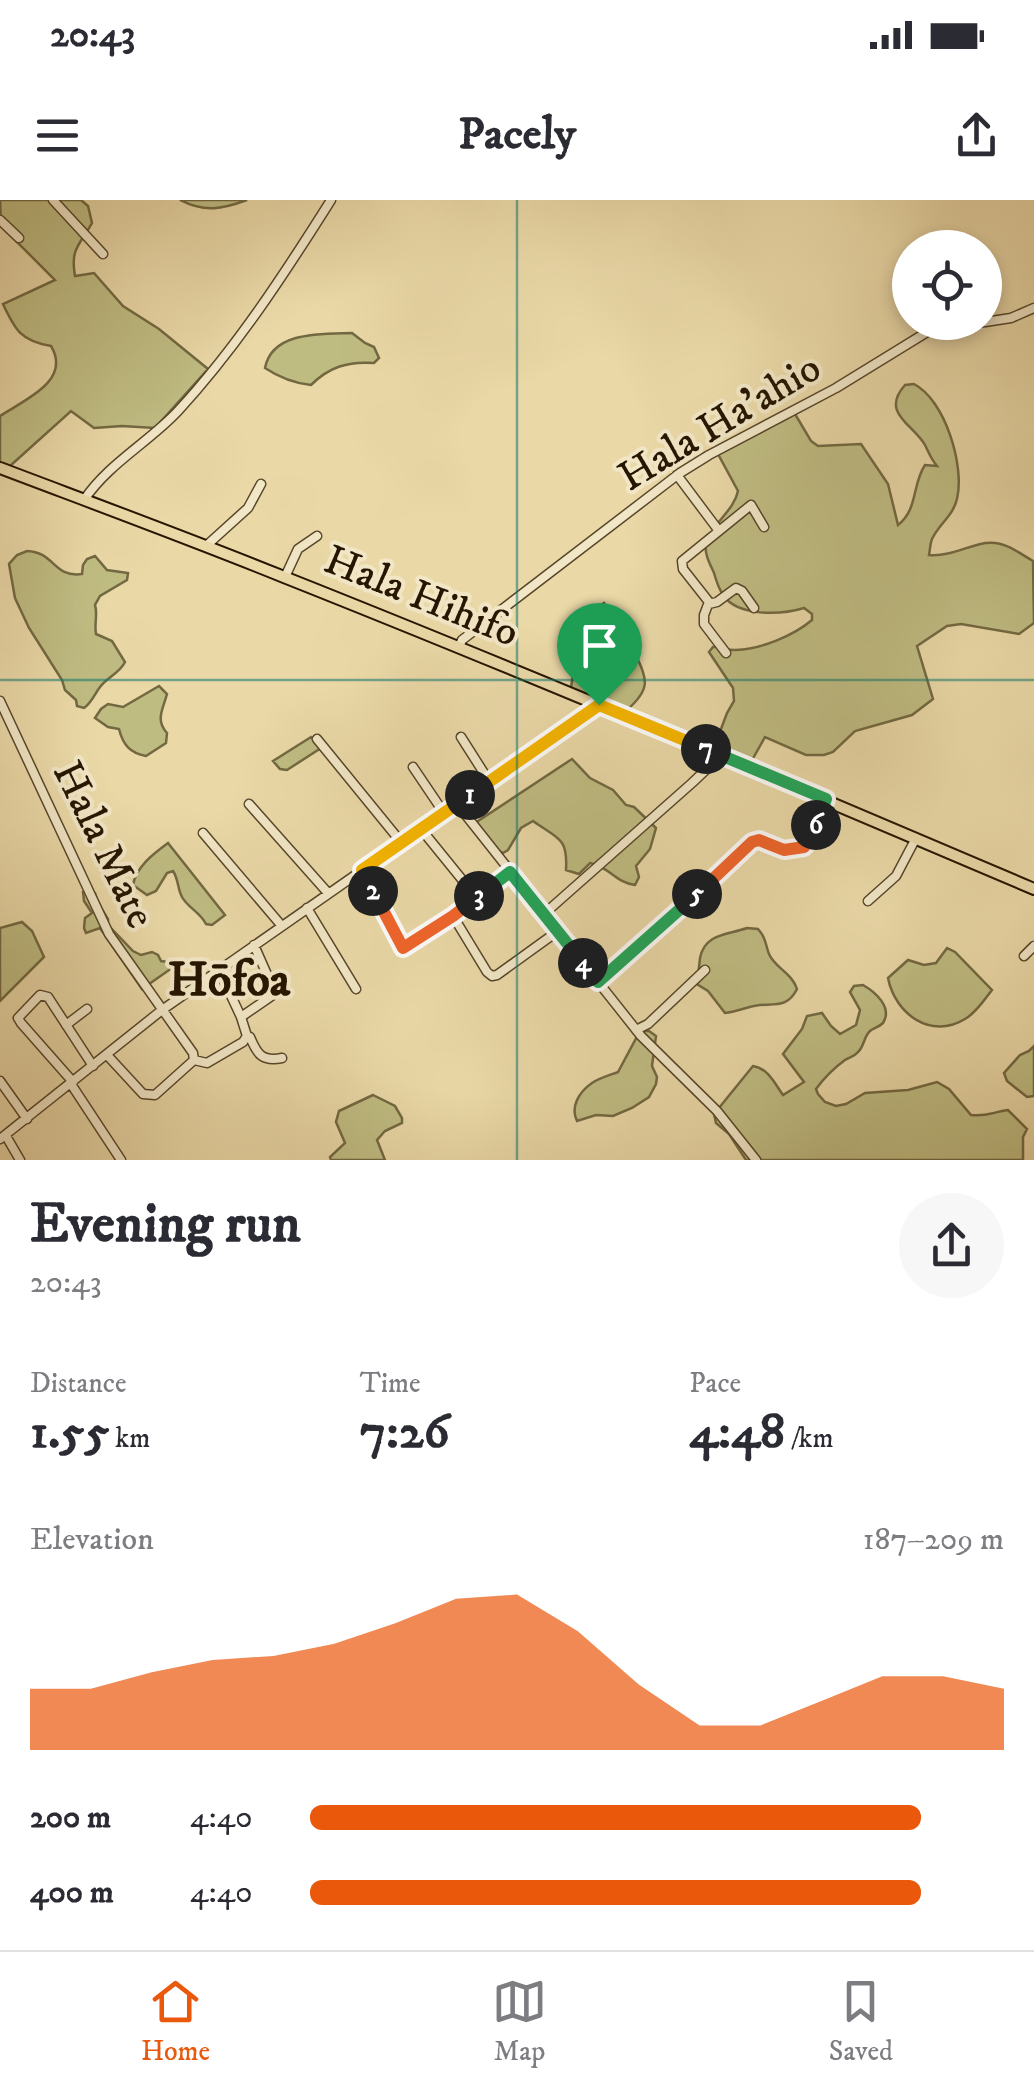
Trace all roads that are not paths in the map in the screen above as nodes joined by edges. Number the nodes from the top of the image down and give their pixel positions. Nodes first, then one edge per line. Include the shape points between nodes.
1 (53, 200) edge
2 (331, 200) edge
3 (0, 220) edge
4 (18, 238) dead end
5 (103, 254) dead end
6 (1034, 308) edge
7 (1002, 319) edge
8 (914, 340) edge
9 (0, 468) edge
10 (677, 475) junction
11 (261, 484) dead end
12 (84, 500) junction
13 (764, 527) dead end
14 (719, 530) junction
15 (317, 536) dead end
16 (206, 546) junction
17 (285, 577) junction
18 (709, 604) junction
19 (754, 608) dead end
20 (458, 647) junction
21 (726, 652) dead end
22 (0, 701) edge
23 (599, 705) junction
24 (461, 737) dead end
25 (318, 739) dead end
26 (717, 754) junction
27 (413, 767) dead end
28 (489, 781) junction
29 (826, 799) junction
30 (249, 804) dead end
31 (457, 804) junction
32 (444, 812) junction
33 (421, 829) junction
34 (203, 833) dead end
35 (916, 838) junction
36 (401, 842) junction
37 (362, 870) junction
38 (510, 872) junction
39 (1034, 889) edge
40 (328, 894) junction
41 (477, 898) junction
42 (868, 901) dead end
43 (307, 908) junction
44 (544, 914) junction
45 (453, 916) junction
46 (281, 926) junction
47 (558, 931) junction
48 (254, 945) junction
49 (1034, 946) edge
50 (1024, 956) dead end
51 (219, 970) junction
52 (705, 970) dead end
53 (598, 982) junction
54 (356, 990) dead end
55 (86, 1008) dead end
56 (162, 1010) junction
57 (241, 1017) junction
58 (66, 1025) junction
59 (636, 1030) junction
60 (247, 1036) junction
61 (107, 1054) junction
62 (282, 1058) dead end
63 (194, 1060) junction
64 (93, 1066) junction
65 (0, 1082) edge
66 (72, 1083) junction
67 (27, 1119) junction
68 (3, 1137) edge
69 (20, 1160) edge
70 (121, 1160) edge
71 (756, 1160) edge

1 - 5 street
2 - 12 street via 196,391
3 - 4 street
6 - 7 street, Hala Ha'ahio
8 - 10 street, Hala Ha'ahio
9 - 12 main road, Hala Hihifo
10 - 14 street
10 - 20 street, Hala Ha'ahio
11 - 16 street via 248,508
12 - 16 main road, Hala Hihifo
13 - 14 street via 751,506
14 - 18 street via 682,561
15 - 17 street via 298,548
16 - 17 main road, Hala Hihifo
17 - 20 main road, Hala Hihifo
18 - 19 street via 736,588
18 - 21 street via 704,624
20 - 23 main road, Hala Hihifo
22 - 56 street, Hala Mate via 108,934
23 - 26 main road, Hala Hihifo
23 - 28 street
24 - 28 street
25 - 36 street
26 - 29 main road, Hala Hihifo
26 - 44 street via 692,784
27 - 32 street
28 - 31 street
29 - 35 main road, Hala Hihifo
29 - 53 street via 804,847 752,842
30 - 40 street
31 - 32 street
31 - 38 street
32 - 33 street
33 - 36 street
33 - 41 street
34 - 46 street
35 - 39 main road, Hala Hihifo
35 - 42 street via 896,876
36 - 37 street
37 - 40 street
37 - 45 street via 403,948
38 - 41 street
38 - 44 street
40 - 43 street
41 - 45 street
43 - 46 street
43 - 54 street
44 - 47 street
45 - 47 street via 492,976
46 - 48 street
47 - 53 street
48 - 51 street
48 - 57 street via 273,995
49 - 50 street
51 - 56 street
51 - 57 street
52 - 59 street
53 - 59 street
55 - 58 street
56 - 61 street
56 - 63 street, Hala Mate
57 - 60 street
58 - 64 street
58 - 66 street via 44,994 18,1018
59 - 71 street
60 - 62 street via 264,1059
60 - 63 street via 207,1063
61 - 63 street via 149,1096
61 - 64 street
64 - 66 street
65 - 67 street
66 - 67 street
66 - 70 street
67 - 68 street
68 - 69 street

